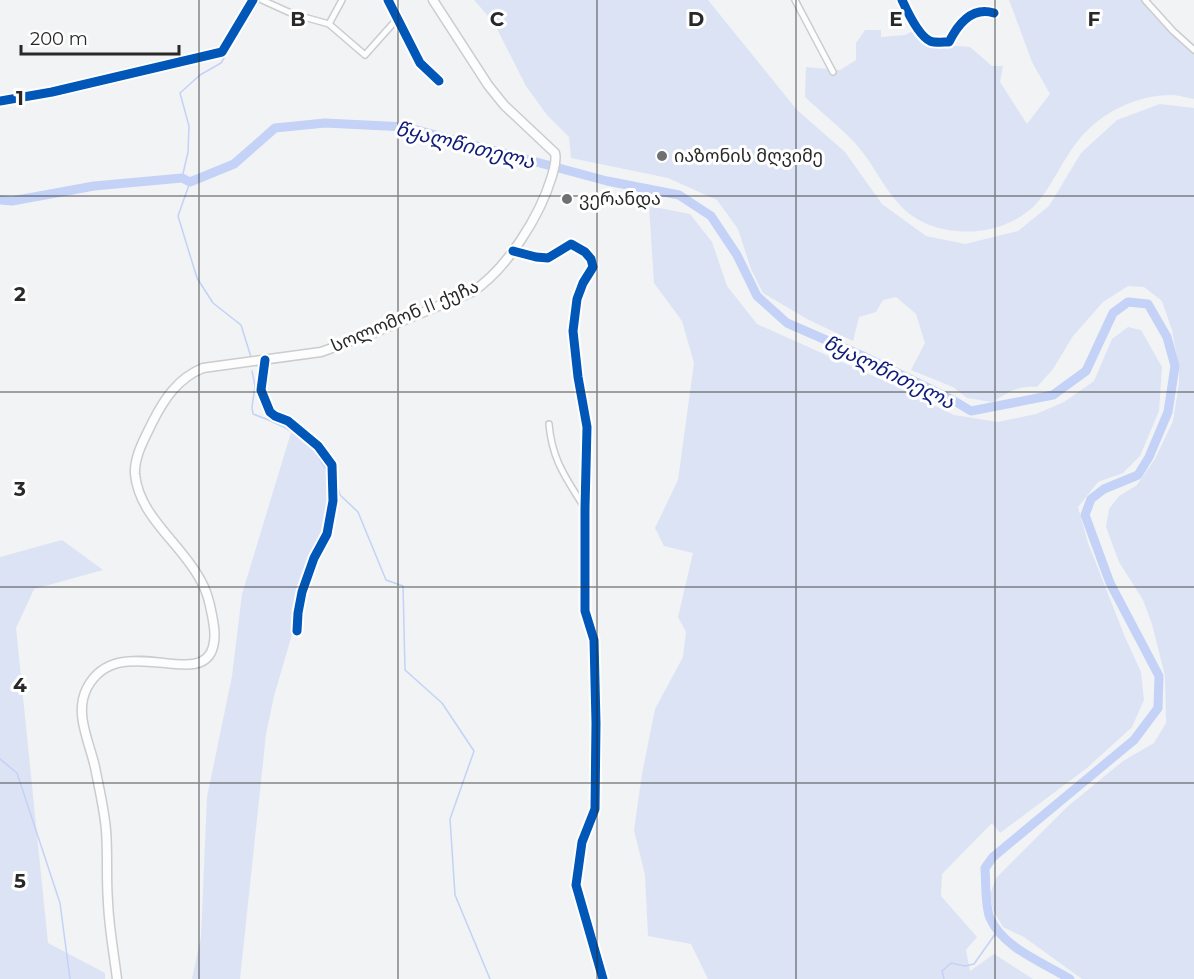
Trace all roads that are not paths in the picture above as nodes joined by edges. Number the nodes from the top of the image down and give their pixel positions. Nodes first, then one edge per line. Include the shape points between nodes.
1 (253, 0) edge
2 (262, 0) edge
3 (342, 0) edge
4 (388, 0) edge
5 (433, 0) edge
6 (795, 0) edge
7 (902, 0) edge
8 (1145, 0) edge
9 (994, 12) dead end
10 (398, 18) junction
11 (328, 24) junction
12 (1194, 50) edge
13 (833, 72) dead end
14 (439, 81) dead end
15 (0, 101) edge
16 (513, 251) junction
17 (265, 360) junction
18 (549, 424) dead end
19 (585, 507) junction
20 (297, 631) dead end
21 (117, 979) edge
22 (603, 979) edge

1 - 15 street via 222,52
2 - 11 street
3 - 11 street
4 - 10 street
5 - 16 main road, სოლომონ II ქუჩა via 488,85 553,151 556,160 536,215
6 - 13 street
7 - 9 street via 920,31 932,42 949,42 960,24 975,12
8 - 12 street
10 - 11 street via 365,55
10 - 14 street via 420,63
16 - 17 main road, სოლომონ II ქუჩა via 472,292 321,352
16 - 19 street via 548,258 572,244 593,263 577,299 573,331 587,427
17 - 20 street via 261,390 270,412 288,421 318,446 332,465 333,501 327,534 302,592
17 - 21 main road, სოლომონ II ქუჩა via 190,373 176,384 139,450 135,472 139,493 201,580 215,632 210,655 196,664 127,661 108,665 88,686 82,700 81,713 106,831 108,904
18 - 19 street via 555,457
19 - 22 street via 585,611 594,640 595,809 582,842 576,885

